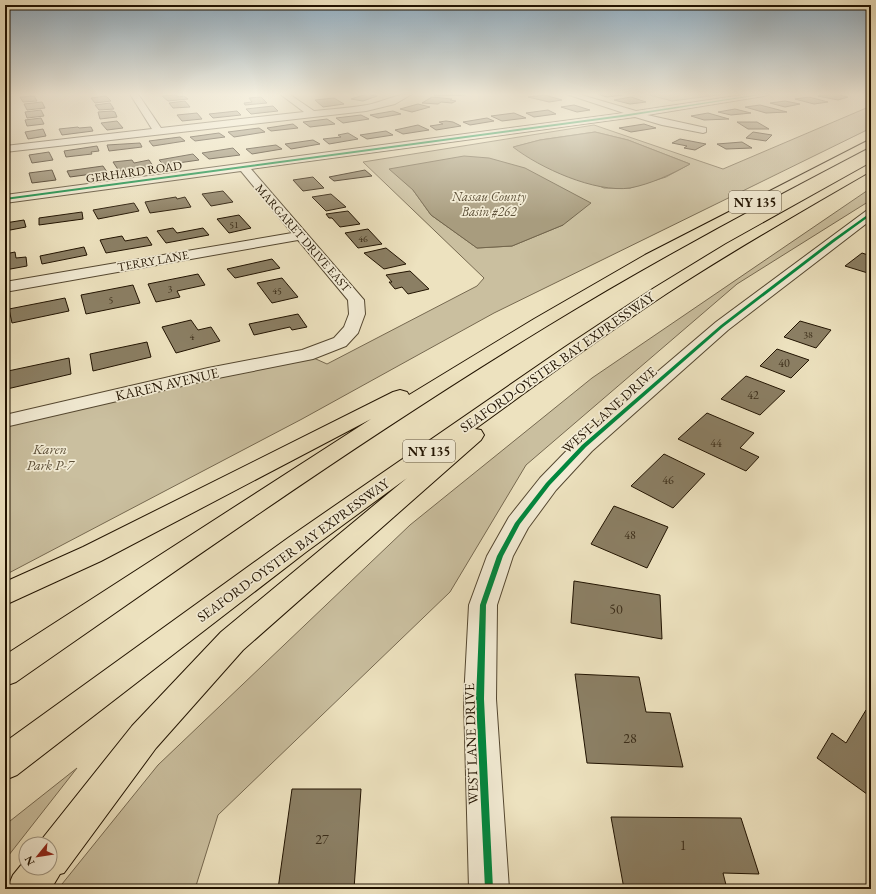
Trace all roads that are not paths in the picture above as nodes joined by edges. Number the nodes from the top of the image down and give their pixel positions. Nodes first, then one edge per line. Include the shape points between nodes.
1 (118, 136) edge
2 (484, 136) edge
3 (871, 142) edge
4 (5, 149) edge
5 (871, 166) edge
6 (247, 172) junction
7 (5, 199) edge
8 (76, 201) dead end
9 (871, 214) edge
10 (301, 235) junction
11 (5, 287) edge
12 (526, 332) junction
13 (329, 347) joint
14 (571, 351) junction
15 (5, 421) edge
16 (5, 594) edge
17 (5, 672) edge
18 (5, 763) edge
19 (58, 849) edge
20 (37, 876) edge
21 (26, 889) edge
22 (489, 889) edge

1 - 4 street
2 - 6 street via 362,161
3 - 12 highway, NY 135 via 692,235
5 - 14 highway, SEAFORD-OYSTER BAY EXPRESSWAY / NY 135 via 724,251
6 - 7 street, GERHARD ROAD
6 - 8 street
6 - 10 street, MARGARET DRIVE EAST
9 - 22 street, WEST LANE DRIVE via 827,245 704,342 584,446 548,484 518,523 500,556 484,605 480,699
10 - 11 street, TERRY LANE
10 - 13 street, MARGARET DRIVE EAST via 356,300 352,329 340,342
12 - 16 highway via 92,554
12 - 17 highway, NY 135 via 248,510
13 - 15 street, KAREN AVENUE via 307,355 208,374
14 - 18 highway, SEAFORD-OYSTER BAY EXPRESSWAY / NY 135 via 297,545
14 - 19 highway via 232,641 144,737
20 - 21 highway

